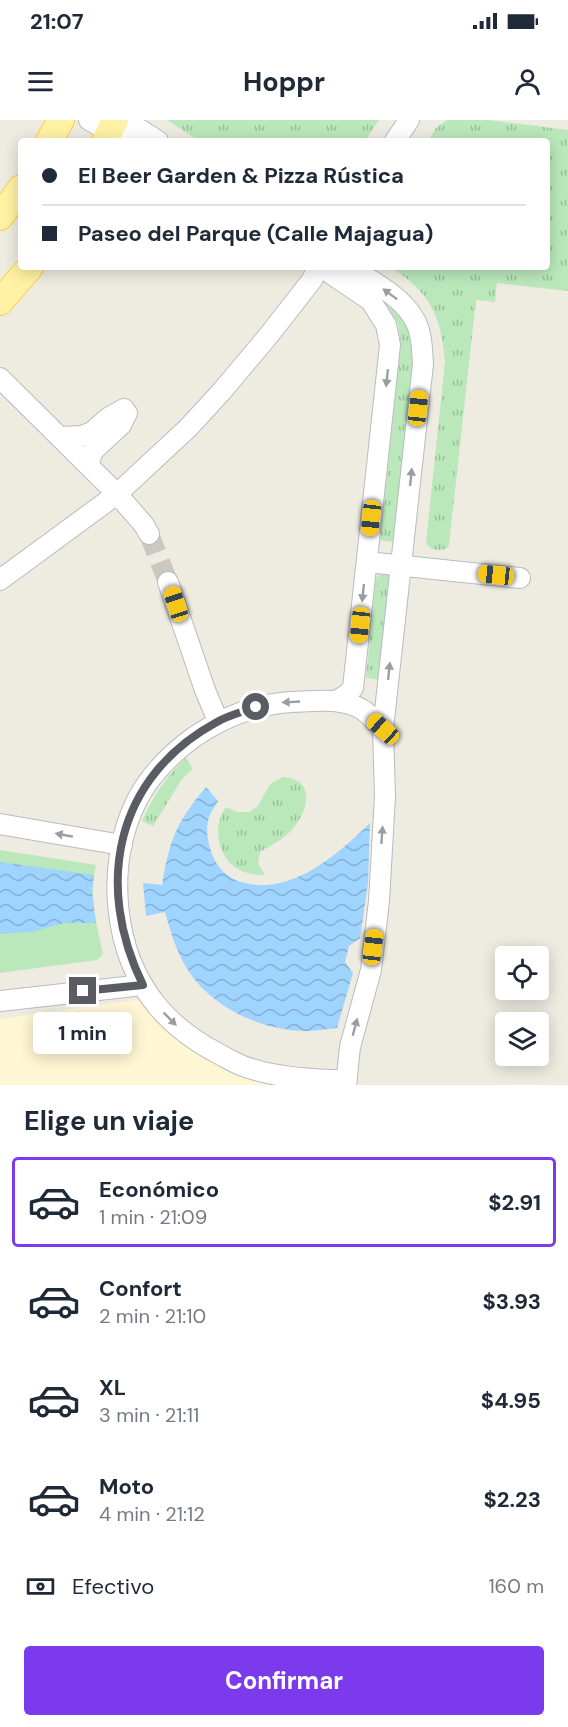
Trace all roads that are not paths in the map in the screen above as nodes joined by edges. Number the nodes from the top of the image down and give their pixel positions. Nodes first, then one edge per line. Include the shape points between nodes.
1 (61, 120) edge
2 (409, 120) edge
3 (112, 129) edge
4 (51, 138) edge
5 (146, 138) edge
6 (397, 138) edge
7 (18, 192) edge
8 (0, 217) edge
9 (27, 270) edge
10 (318, 270) edge
11 (324, 270) edge
12 (354, 270) edge
13 (0, 302) edge
14 (0, 378) edge
15 (60, 437) junction
16 (88, 465) junction
17 (117, 494) junction
18 (149, 534) tunnel mouth
19 (367, 562) junction
20 (401, 566) junction
21 (520, 578) dead end
22 (0, 580) edge
23 (168, 582) tunnel mouth
24 (336, 701) junction
25 (218, 721) junction
26 (383, 729) junction
27 (0, 824) edge
28 (122, 844) junction
29 (143, 985) junction
30 (0, 1001) edge
31 (314, 1082) edge
32 (346, 1083) edge

1 - 4 main road
2 - 6 street
3 - 5 street
7 - 8 main road
9 - 13 main road
10 - 17 street via 222,391
11 -> 19 street via 371,301 386,325 390,345
20 -> 12 street via 423,364 421,339 414,318 399,300
14 - 15 street
15 - 16 street
15 - 16 street via 82,436 125,411 121,425 93,451
16 - 17 street
17 - 18 street
17 - 22 street
19 - 20 street
19 -> 24 street via 353,688
20 - 21 street
26 -> 20 street
23 - 25 street
24 -> 25 street via 282,702
24 - 26 street via 363,711
25 - 28 street via 183,745 153,776 138,799
32 -> 26 street via 350,1047 370,970 379,901 385,796
28 -> 27 street
28 - 29 street via 117,878 120,919
29 - 30 street
29 -> 31 street via 178,1027 205,1046 243,1066
31 - 32 street

